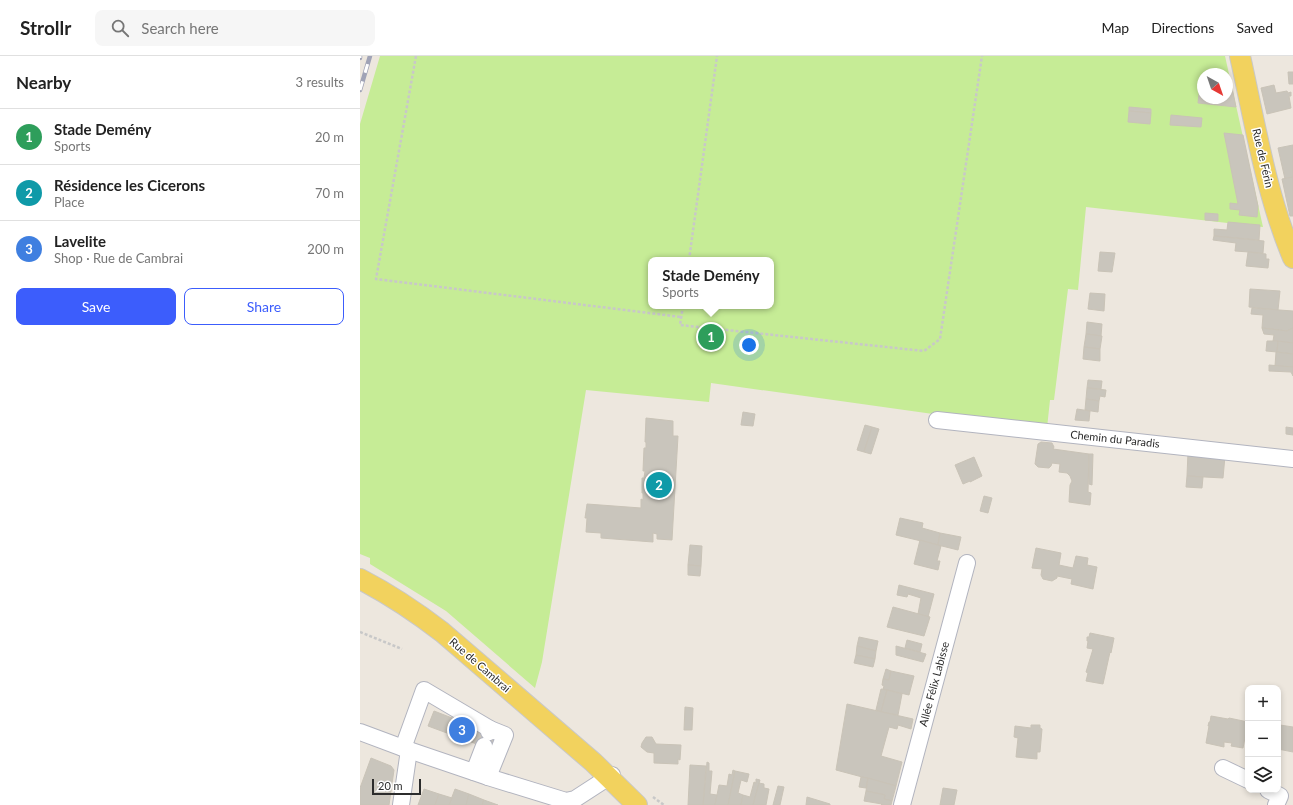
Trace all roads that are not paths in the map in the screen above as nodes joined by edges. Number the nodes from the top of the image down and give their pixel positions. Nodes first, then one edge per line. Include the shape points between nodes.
1 (1240, 56) edge
2 (1293, 258) edge
3 (937, 420) dead end
4 (1293, 459) edge
5 (967, 563) dead end
6 (360, 579) edge
7 (360, 732) edge
8 (488, 736) junction
9 (406, 749) junction
10 (1223, 768) dead end
11 (481, 775) junction
12 (610, 776) junction
13 (1245, 779) edge
14 (1274, 793) edge
15 (401, 805) edge
16 (637, 805) edge
17 (651, 805) edge
18 (902, 805) edge
19 (1276, 805) edge

1 - 2 main road, Rue de Férin via 1271,195
3 - 4 street, Chemin du Paradis
5 - 18 street, Allée Félix Labisse
6 - 12 main road, Rue de Cambrai via 442,632
7 - 9 street
8 - 9 street via 424,690
8 - 11 street
8 - 11 street via 505,735
9 - 11 street
9 - 15 street
10 - 13 street
11 - 12 street via 566,802
12 - 16 main road, Rue de Cambrai
12 - 17 main road, Rue de Cambrai
14 - 19 street via 1280,796

